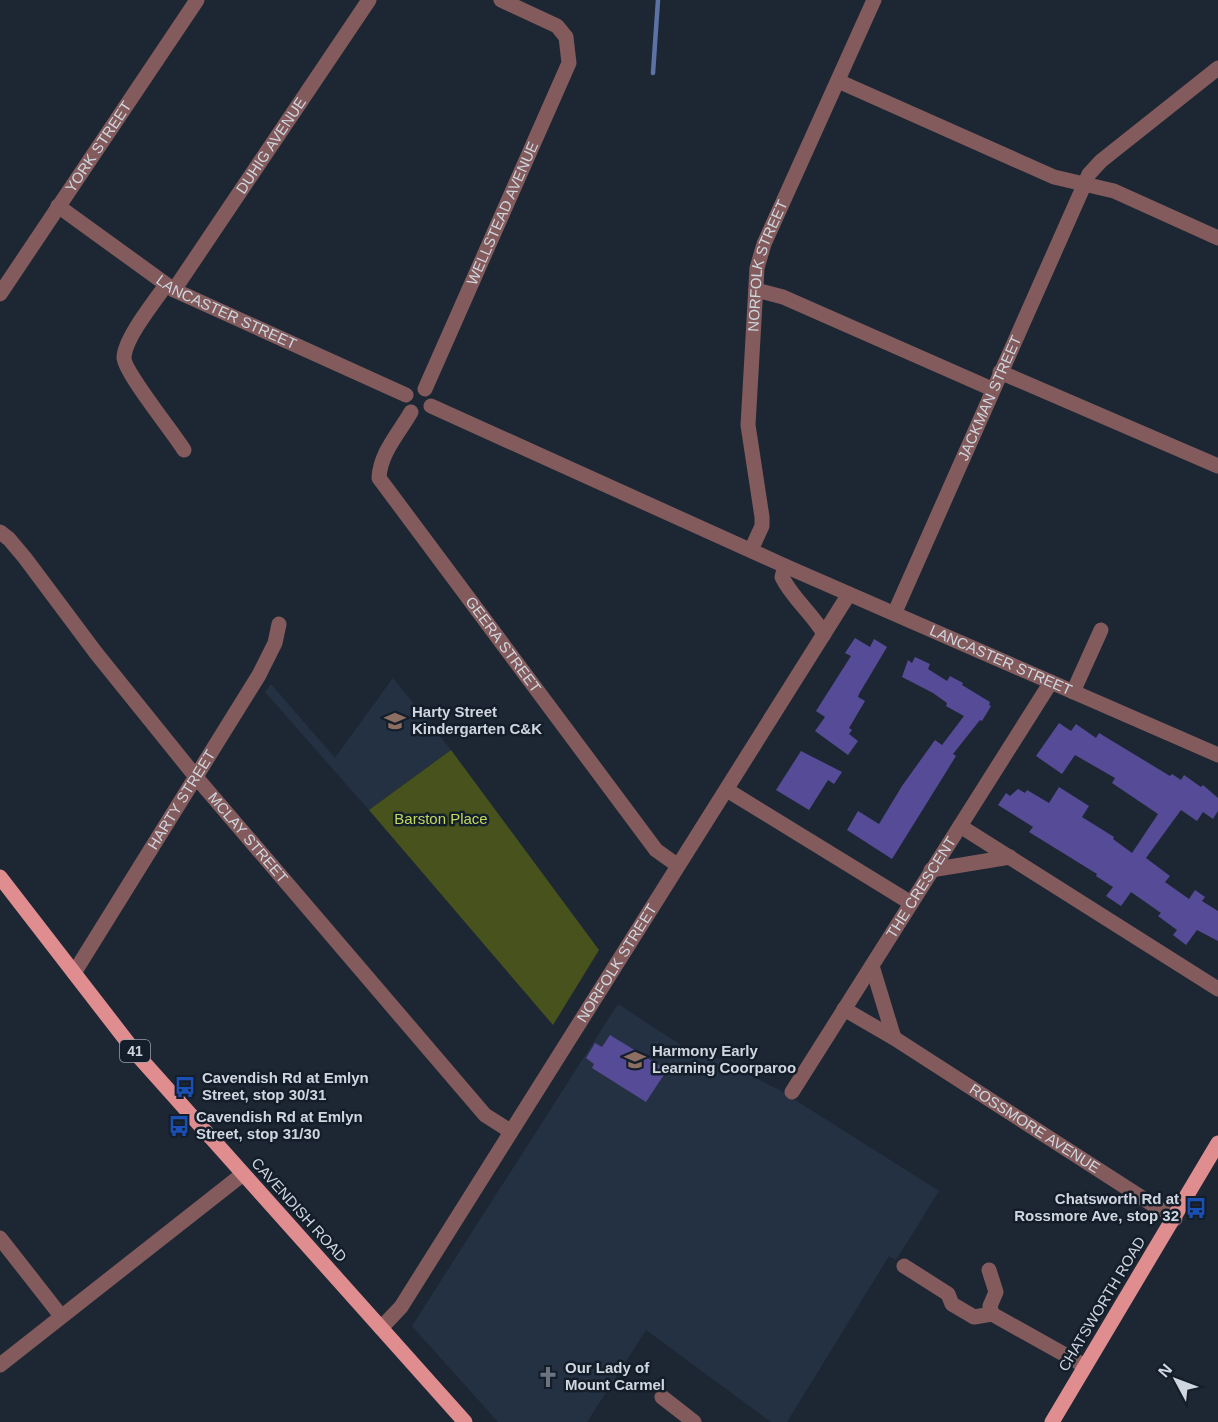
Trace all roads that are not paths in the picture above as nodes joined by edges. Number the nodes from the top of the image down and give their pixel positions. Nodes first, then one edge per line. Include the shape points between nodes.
1 (197, 0) edge
2 (369, 0) edge
3 (501, 0) edge
4 (874, 0) edge
5 (1218, 68) edge
6 (838, 81) junction
7 (1084, 183) junction
8 (58, 206) junction
9 (1218, 238) edge
10 (170, 288) junction
11 (756, 290) junction
12 (0, 294) edge
13 (1000, 372) junction
14 (425, 389) junction
15 (992, 389) junction
16 (406, 395) junction
17 (431, 406) junction
18 (411, 412) junction
19 (184, 450) dead end
20 (1218, 466) edge
21 (0, 532) edge
22 (751, 550) junction
23 (785, 566) junction
24 (849, 594) junction
25 (895, 612) junction
26 (279, 624) dead end
27 (1101, 630) dead end
28 (824, 634) junction
29 (1051, 682) junction
30 (1073, 692) junction
31 (1218, 755) edge
32 (196, 777) junction
33 (727, 789) junction
34 (960, 826) junction
35 (1010, 857) junction
36 (677, 865) junction
37 (931, 870) junction
38 (0, 877) edge
39 (911, 903) junction
40 (872, 966) junction
41 (74, 973) junction
42 (1218, 989) edge
43 (844, 1009) junction
44 (894, 1038) junction
45 (792, 1092) dead end
46 (510, 1131) junction
47 (1218, 1143) edge
48 (243, 1174) junction
49 (1175, 1219) junction
50 (0, 1238) edge
51 (904, 1266) dead end
52 (990, 1270) dead end
53 (992, 1314) junction
54 (61, 1316) junction
55 (381, 1329) junction
56 (0, 1365) edge
57 (1085, 1366) junction
58 (662, 1397) dead end
59 (465, 1422) edge
60 (694, 1422) edge
61 (1052, 1422) edge

1 - 8 street, YORK STREET
2 - 10 street, DUHIG AVENUE
3 - 14 street, WELLSTEAD AVENUE via 557,26 566,37 569,63
4 - 6 street, NORFOLK STREET
5 - 7 street, JACKMAN STREET via 1101,161
6 - 7 street via 1037,170
6 - 11 street, NORFOLK STREET via 764,244
7 - 9 street via 1114,191
7 - 13 street, JACKMAN STREET
8 - 10 street, LANCASTER STREET
8 - 12 street, YORK STREET
10 - 16 street, LANCASTER STREET
10 - 19 street, DUHIG AVENUE via 128,344 124,357 126,370
11 - 15 street via 783,297
11 - 22 street, NORFOLK STREET via 748,425 762,526
13 - 15 street, JACKMAN STREET
13 - 20 street
14 - 16 street via 412,388
14 - 17 street via 431,394
15 - 25 street, JACKMAN STREET
16 - 18 street via 405,403
17 - 18 street via 421,414
17 - 22 street, LANCASTER STREET
18 - 36 street, GEERA STREET via 386,453 380,478 656,850
21 - 32 street, MCLAY STREET via 25,558
22 - 23 street, LANCASTER STREET
23 - 24 street, LANCASTER STREET
23 - 28 street via 782,577 788,589
24 - 25 street, LANCASTER STREET
24 - 28 street, NORFOLK STREET
25 - 29 street, LANCASTER STREET
26 - 32 street, HARTY STREET via 275,643 259,675
27 - 30 street
28 - 33 street, NORFOLK STREET
29 - 30 street, LANCASTER STREET
29 - 34 street, THE CRESCENT
30 - 31 street, LANCASTER STREET
32 - 41 street, HARTY STREET
32 - 46 street, MCLAY STREET via 485,1115
33 - 36 street, NORFOLK STREET
33 - 39 street
34 - 35 street
34 - 37 street, THE CRESCENT
35 - 37 street
35 - 42 street
36 - 46 street, NORFOLK STREET
37 - 39 street, THE CRESCENT
38 - 41 main road, CAVENDISH ROAD / 41
39 - 40 street, THE CRESCENT
40 - 43 street, THE CRESCENT
40 - 44 street
41 - 48 main road, CAVENDISH ROAD / 41 via 140,1058
43 - 44 street, ROSSMORE AVENUE
43 - 45 street, THE CRESCENT
44 - 49 street, ROSSMORE AVENUE
46 - 55 street, NORFOLK STREET via 401,1307
47 - 49 main road, CHATSWORTH ROAD
48 - 54 street
48 - 55 main road, CAVENDISH ROAD / 41
49 - 57 main road, CHATSWORTH ROAD
50 - 54 street
51 - 53 street via 948,1294 952,1304 974,1317
52 - 53 street via 996,1292 990,1306
53 - 57 street
54 - 56 street
55 - 59 main road, CAVENDISH ROAD / 41
57 - 61 main road, CHATSWORTH ROAD
58 - 60 street

